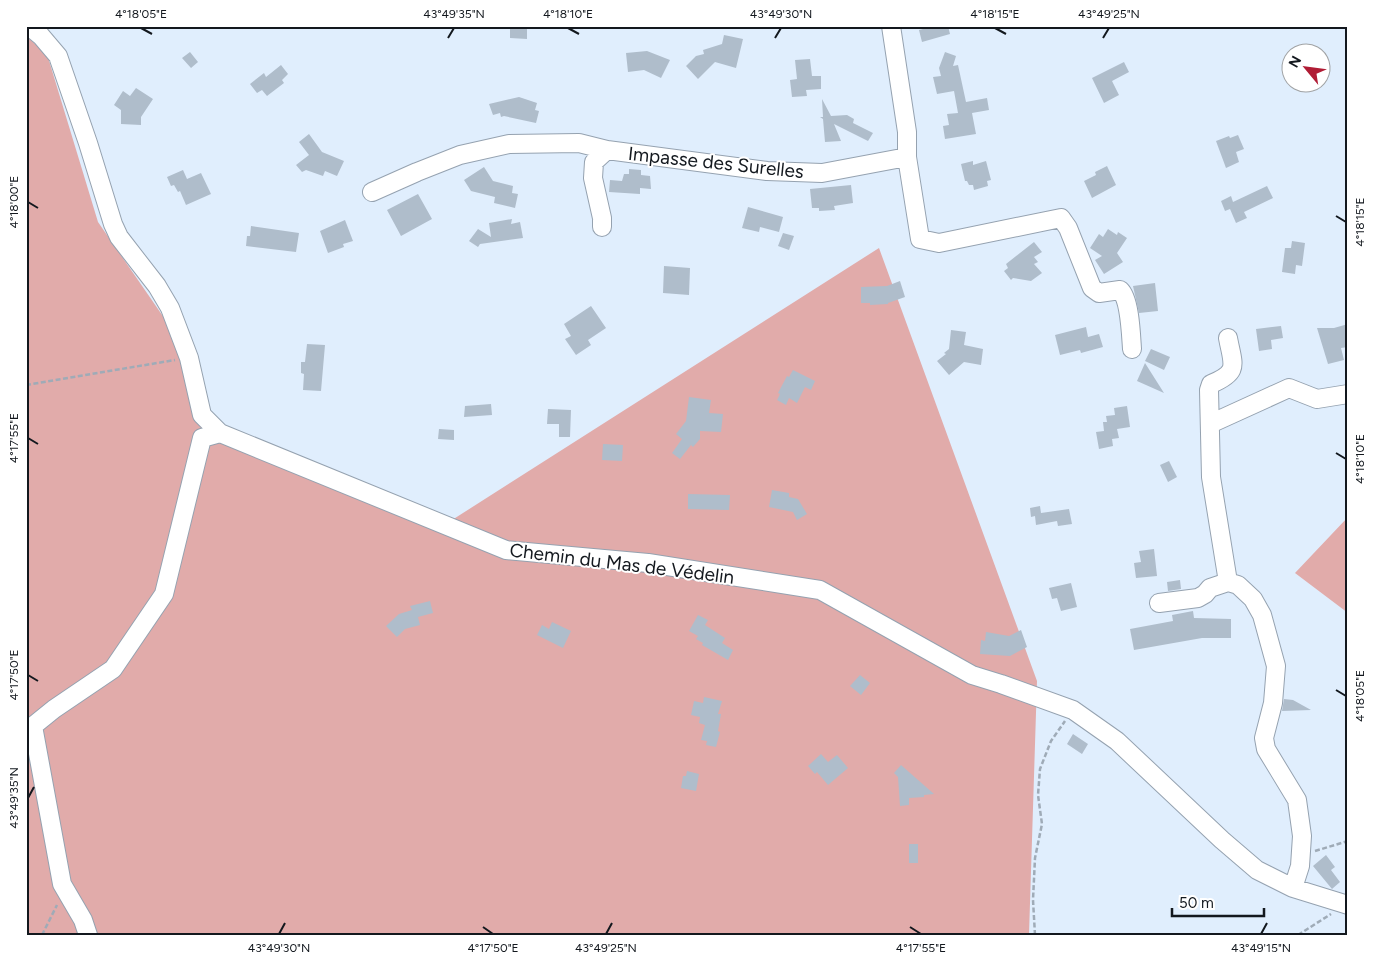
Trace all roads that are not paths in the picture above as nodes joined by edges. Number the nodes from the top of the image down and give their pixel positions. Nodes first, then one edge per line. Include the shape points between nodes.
1 (29, 26) edge
2 (891, 26) edge
3 (607, 150) junction
4 (907, 157) junction
5 (372, 192) dead end
6 (602, 227) dead end
7 (1228, 338) dead end
8 (1132, 348) dead end
9 (1348, 394) edge
10 (1210, 424) junction
11 (220, 433) junction
12 (1228, 582) junction
13 (1159, 604) dead end
14 (1293, 888) junction
15 (1346, 905) edge
16 (88, 935) edge

1 - 11 street, Chemin du Mas de Védelin via 58,56 113,224 170,308 189,358 202,415
2 - 4 street via 907,132
3 - 4 street, Impasse des Surelles via 767,171 822,173
3 - 5 street via 579,143 509,144 460,155
3 - 6 street, Impasse des Surelles via 594,162 593,170
4 - 8 street via 920,239 939,243 1061,218 1092,288 1099,293 1120,290 1124,294
7 - 10 street via 1233,366 1222,380 1211,384
9 - 10 street via 1317,399 1289,388
10 - 12 street via 1211,478
11 - 14 street, Chemin du Mas de Védelin via 506,550 648,563 820,590 972,675 1073,710 1117,740 1257,870
11 - 16 street via 202,438 164,594 114,669 33,726 62,884
12 - 13 street via 1210,588 1198,598
12 - 14 street via 1238,585 1253,599 1262,615 1276,666 1273,703 1264,738 1266,749 1297,800 1302,836 1300,866
14 - 15 street, Chemin du Mas de Védelin

